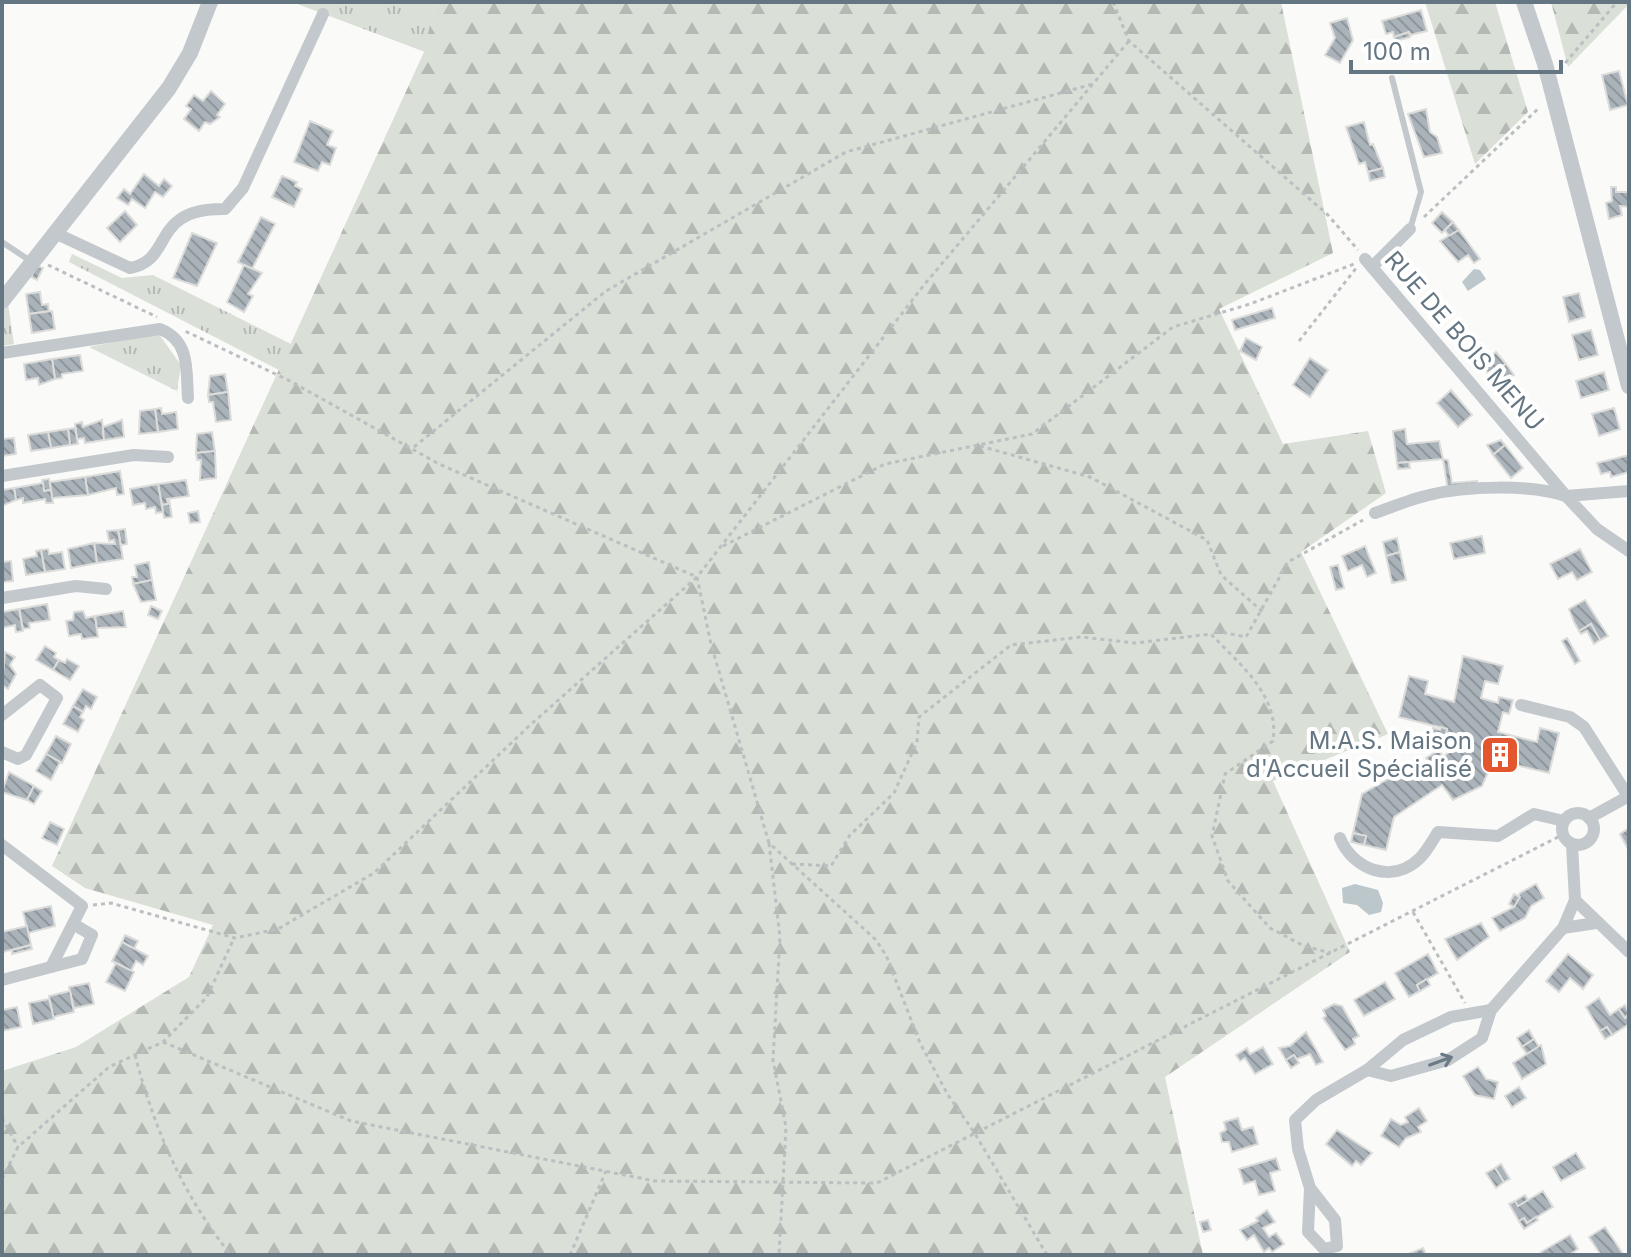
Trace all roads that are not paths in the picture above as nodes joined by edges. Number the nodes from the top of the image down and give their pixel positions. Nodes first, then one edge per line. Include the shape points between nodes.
1 (210, 2) edge
2 (1524, 2) edge
3 (323, 14) dead end
4 (1392, 78) dead end
5 (1410, 229) joint
6 (55, 233) junction
7 (2, 242) edge
8 (32, 262) junction
9 (2, 301) edge
10 (2, 353) edge
11 (1629, 386) edge
12 (188, 398) dead end
13 (168, 457) dead end
14 (2, 476) edge
15 (1629, 491) edge
16 (1566, 496) junction
17 (1375, 513) road end
18 (1629, 551) edge
19 (106, 589) dead end
20 (2, 598) edge
21 (1521, 705) dead end
22 (2, 715) edge
23 (2, 752) edge
24 (1628, 796) edge
25 (1589, 818) junction
26 (1564, 821) junction
27 (1340, 838) dead end
28 (2, 845) edge
29 (1572, 845) junction
30 (1575, 900) junction
31 (1596, 923) junction
32 (73, 924) junction
33 (1563, 928) junction
34 (1629, 952) edge
35 (51, 967) junction
36 (2, 980) edge
37 (1491, 1010) junction
38 (1367, 1070) junction
39 (1310, 1188) dead end

1 - 6 street via 169,88
2 - 11 street
3 - 6 street via 243,188 225,209 201,209 180,217 149,261 130,268
4 - 5 lane via 1421,192
5 - 16 street, RUE DE BOIS MENU via 1369,263
6 - 8 street
7 - 8 lane
8 - 9 street
10 - 12 street via 160,329 187,358
13 - 14 street via 134,455
15 - 16 street
16 - 17 street via 1522,489 1454,492
16 - 18 street, RUE DE BOIS MENU via 1597,529
19 - 20 street via 76,586
21 - 24 street via 1570,717 1584,727
22 - 23 street via 40,685 57,698 26,755 18,759
24 - 25 street
25 - 26 street via 1576,813
25 - 29 street via 1591,838
26 - 27 street via 1534,814 1498,836 1438,832 1421,858 1384,873 1361,867 1347,855
26 - 29 street via 1562,835
28 - 32 street via 82,906
29 - 30 street
30 - 31 street
30 - 33 street
31 - 33 street
31 - 34 street
32 - 35 street
32 - 35 street via 92,935 82,959
33 - 37 street
35 - 36 street
37 - 38 street via 1470,1011 1403,1040
38 -> 37 street via 1391,1076 1448,1060 1482,1038
38 - 39 street via 1316,1100 1295,1120

